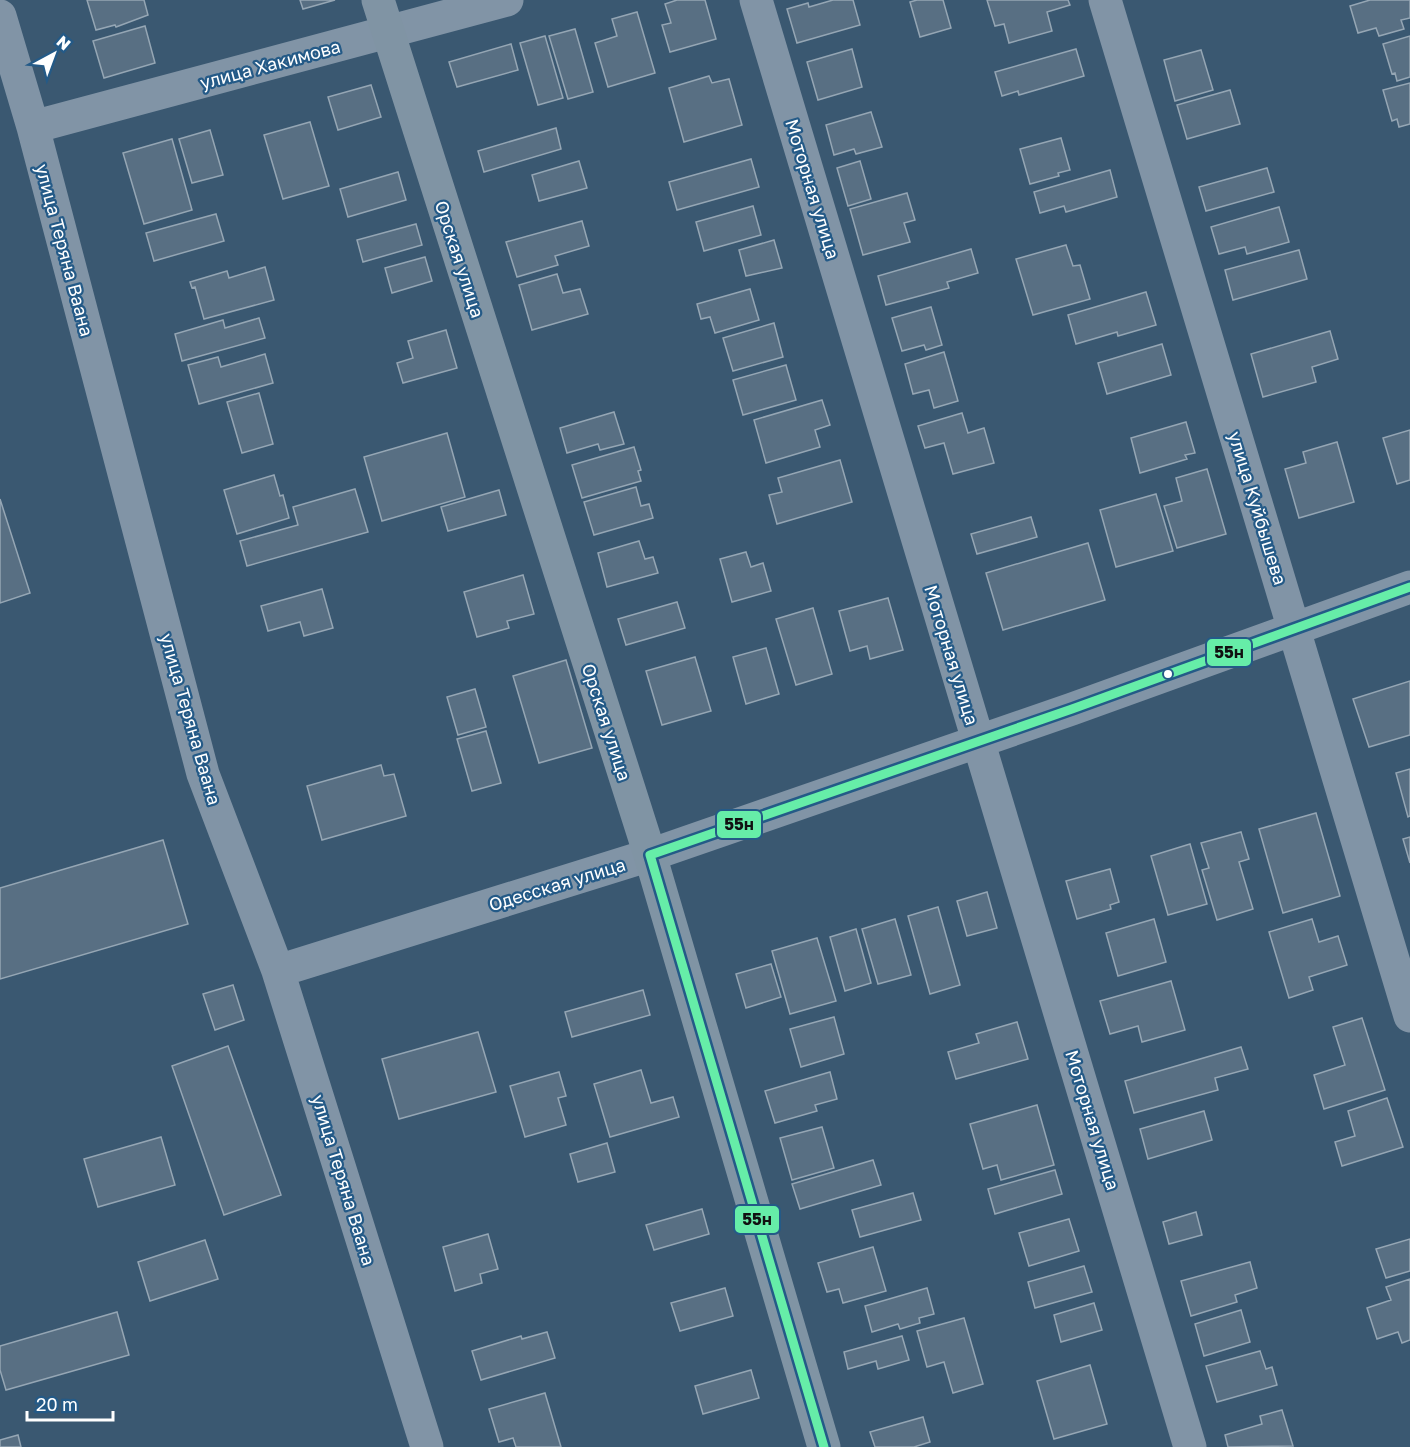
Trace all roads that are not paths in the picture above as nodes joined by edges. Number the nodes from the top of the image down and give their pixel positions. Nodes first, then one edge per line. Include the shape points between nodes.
1 (378, 0) edge
2 (507, 0) edge
3 (756, 0) edge
4 (1105, 0) edge
5 (0, 16) edge
6 (387, 32) junction
7 (33, 127) junction
8 (1410, 587) edge
9 (1294, 630) junction
10 (979, 742) junction
11 (650, 855) junction
12 (278, 971) junction
13 (1410, 1016) edge
14 (427, 1447) edge
15 (824, 1447) edge
16 (1190, 1447) edge

1 - 6 main road, Орская улица
2 - 6 street, улица Хакимова
3 - 10 street, Моторная улица
4 - 9 street, улица Куйбышева
5 - 7 street, улица Теряна Ваана
6 - 7 street, улица Хакимова
6 - 11 main road, Орская улица
7 - 12 street, улица Теряна Ваана via 203,774
8 - 9 street, Одесская улица
9 - 10 street, Одесская улица
9 - 13 street, улица Куйбышева
10 - 11 street, Одесская улица
10 - 16 street, Моторная улица
11 - 12 street, Одесская улица
11 - 15 main road, Орская улица
12 - 14 street, улица Теряна Ваана

